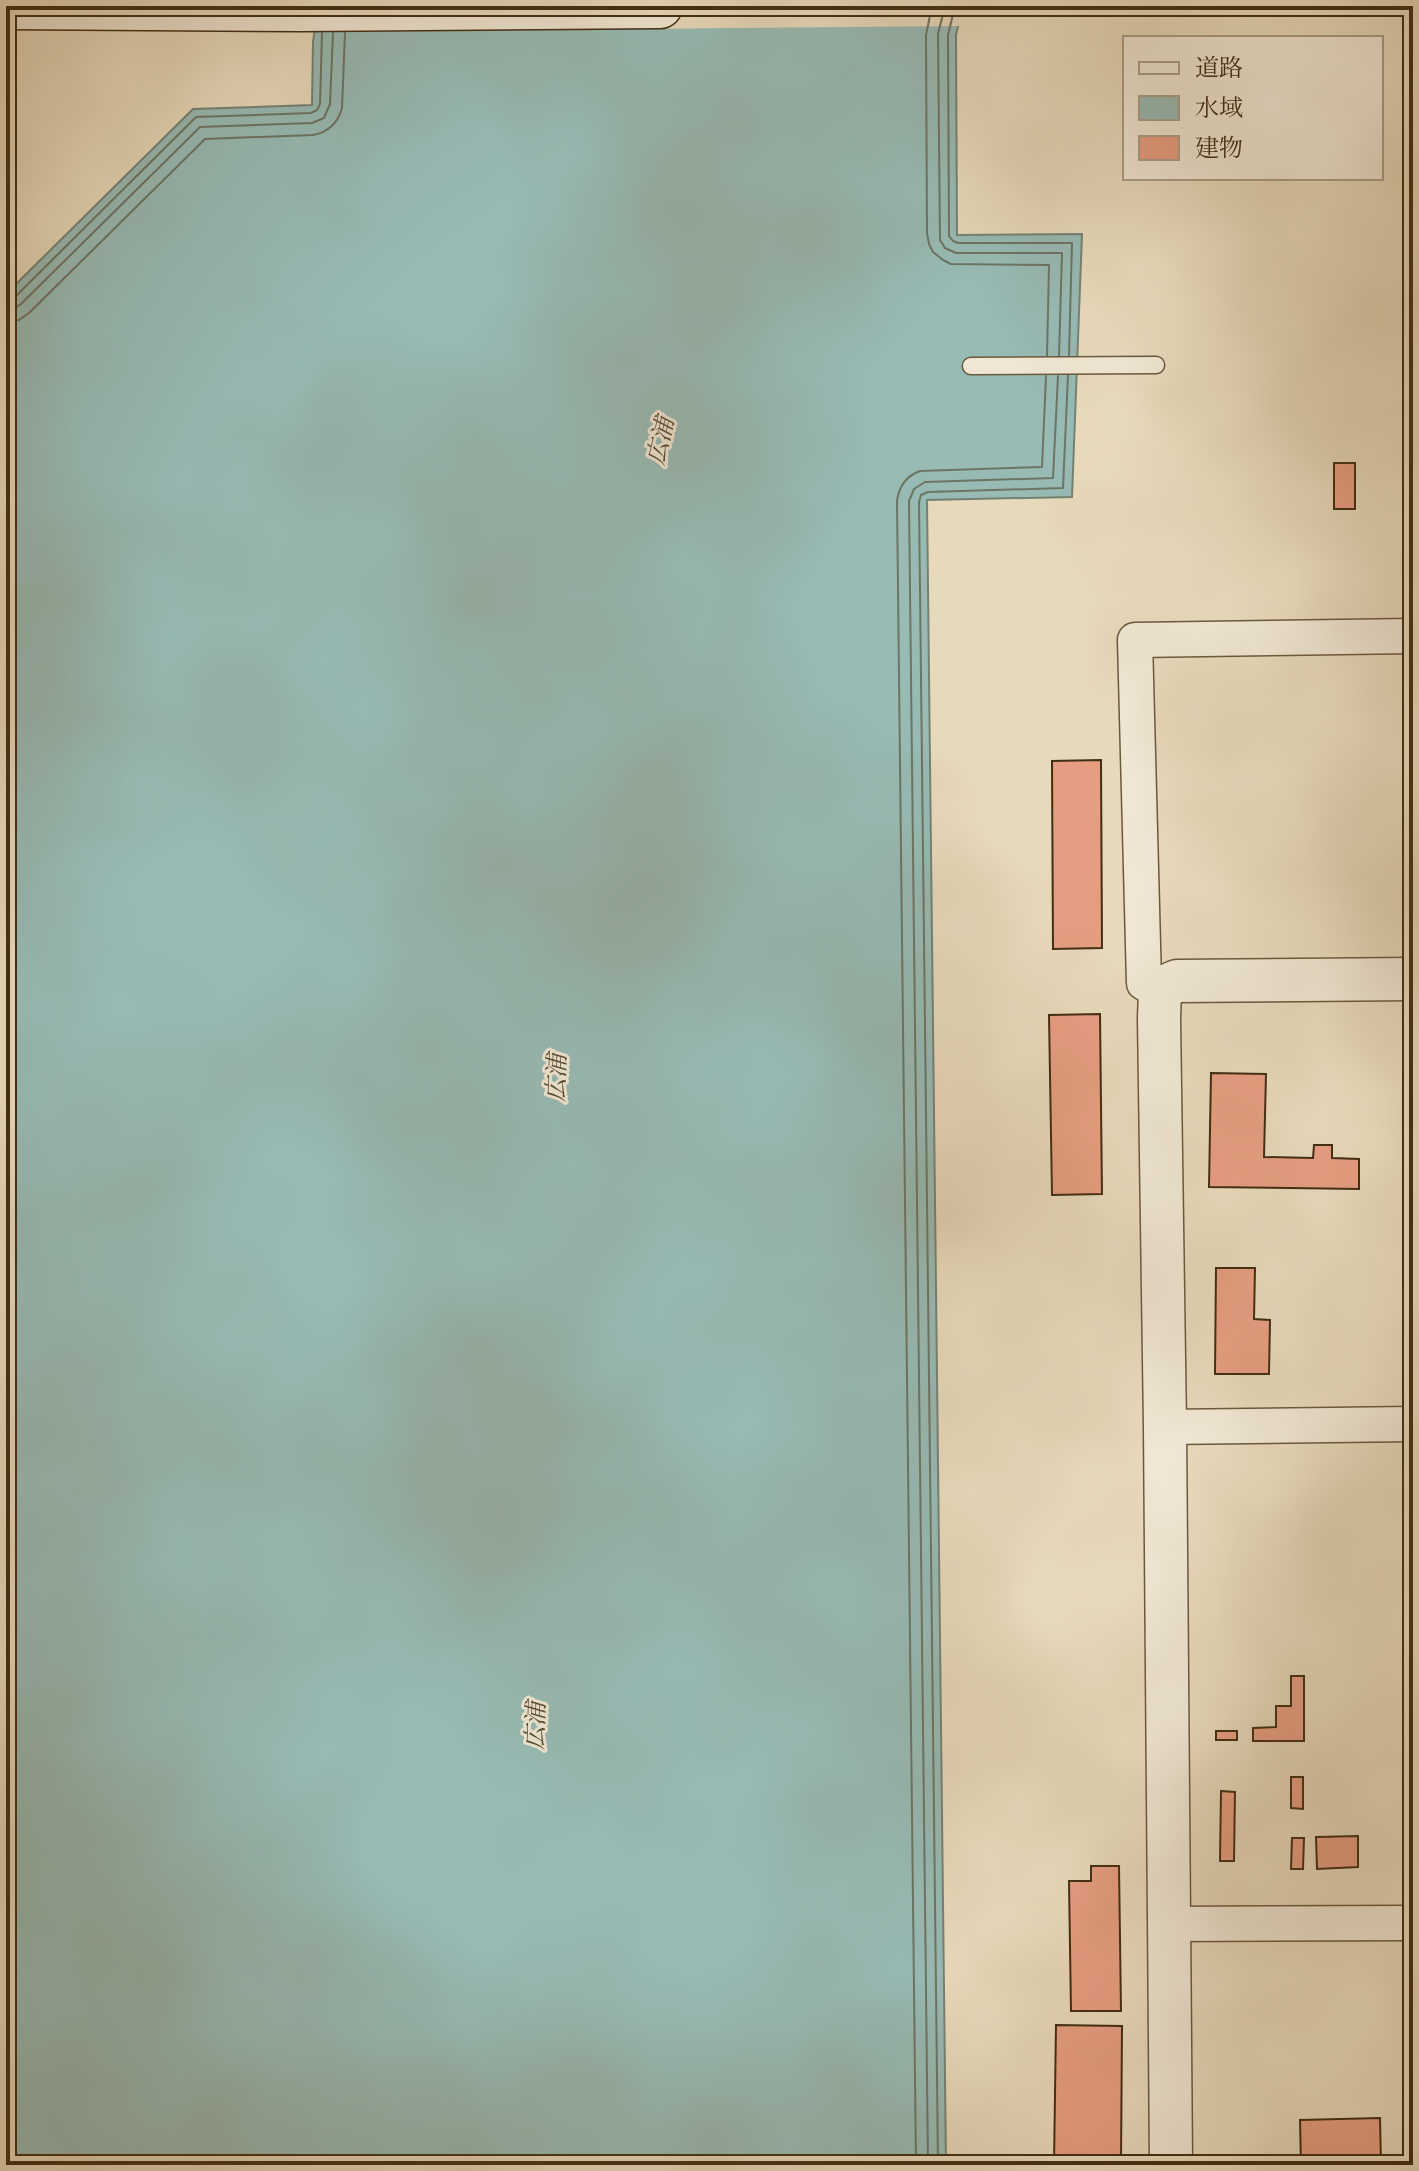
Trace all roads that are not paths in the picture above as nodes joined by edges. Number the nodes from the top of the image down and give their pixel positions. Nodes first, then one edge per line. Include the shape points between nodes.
1 (660, 6) edge
2 (6, 7) edge
3 (1156, 365) dead end
4 (971, 366) dead end
5 (1413, 636) edge
6 (1413, 979) edge
7 (1160, 992) junction
8 (1413, 1424) edge
9 (1165, 1427) junction
10 (1413, 1923) edge
11 (1169, 1924) junction
12 (1171, 2165) edge

1 - 2 main road
3 - 4 lane
5 - 7 street via 1135,640 1144,983
6 - 7 street via 1177,981
7 - 9 street
8 - 9 street
9 - 11 street
10 - 11 street
11 - 12 street

